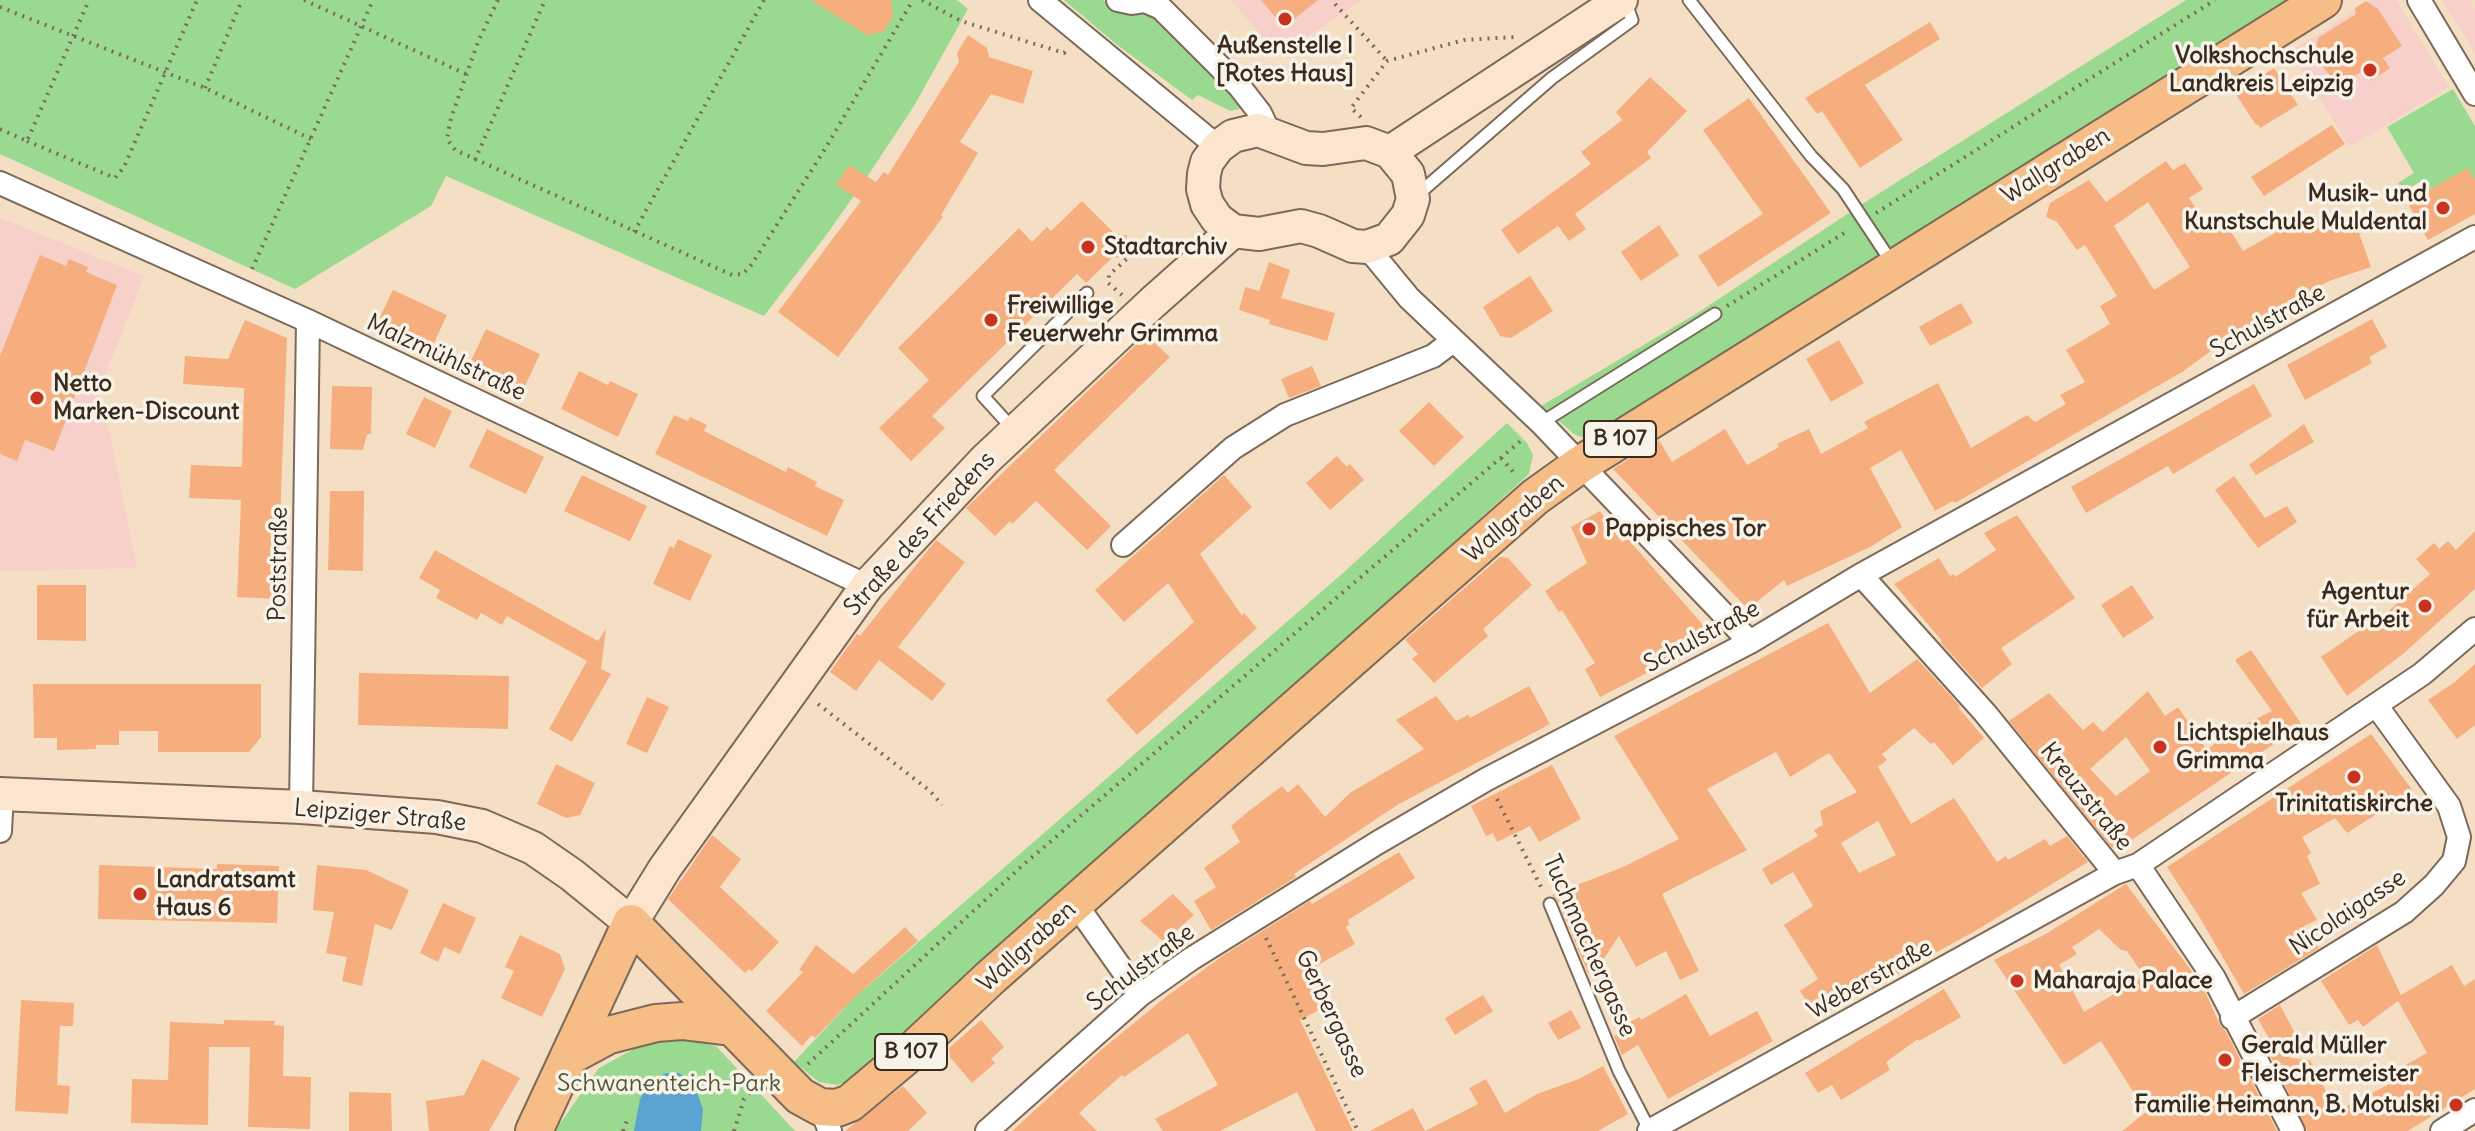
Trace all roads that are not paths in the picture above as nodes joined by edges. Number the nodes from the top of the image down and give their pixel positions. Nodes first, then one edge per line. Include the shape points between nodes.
1 (1040, 0) edge
2 (1118, 0) edge
3 (1623, 0) edge
4 (1689, 0) edge
5 (2323, 0) edge
6 (2419, 0) edge
7 (1145, 1) edge
8 (2475, 94) edge
9 (1269, 132) junction
10 (1218, 147) junction
11 (1390, 152) junction
12 (0, 183) edge
13 (1413, 199) junction
14 (1233, 231) junction
15 (2475, 237) edge
16 (1367, 247) junction
17 (1895, 267) junction
18 (1087, 293) dead end
19 (1715, 314) road end
20 (308, 321) junction
21 (1453, 341) junction
22 (1541, 423) junction
23 (1016, 431) junction
24 (1581, 464) junction
25 (1123, 545) dead end
26 (1861, 575) junction
27 (867, 586) junction
28 (2475, 629) edge
29 (1750, 642) junction
30 (2376, 705) junction
31 (1, 794) edge
32 (301, 807) junction
33 (0, 831) edge
34 (2138, 865) junction
35 (2115, 873) junction
36 (1075, 903) junction
37 (1550, 904) road end
38 (631, 923) junction
39 (1140, 995) junction
40 (2232, 1018) junction
41 (731, 1027) junction
42 (570, 1056) junction
43 (2475, 1110) edge
44 (825, 1119) edge
45 (534, 1131) edge
46 (987, 1131) edge
47 (1649, 1131) edge
48 (2293, 1131) edge
49 (2442, 1131) edge

1 - 10 street
2 - 7 street
3 - 11 street
3 - 13 lane via 1632,20 1552,78
4 - 17 lane via 1843,189
5 - 17 main road, Wallgraben / B 107
6 - 8 street
7 - 9 street via 1161,8 1239,86
9 - 10 street via 1245,132
9 - 11 street via 1306,148 1366,143
10 - 14 street via 1207,162 1203,189 1217,219
11 - 13 street via 1408,174
12 - 20 street, Malzmühlstraße
13 - 16 street via 1399,229
14 - 16 street via 1259,234 1301,226
14 - 23 street, Straße des Friedens
15 - 26 street, Schulstraße
16 - 21 street
17 - 24 main road, Wallgraben / B 107
18 - 23 lane via 983,396
19 - 22 lane
20 - 27 street, Malzmühlstraße
20 - 32 street, Poststraße
21 - 22 street
21 - 25 street via 1433,356 1285,415 1233,448
22 - 24 street
23 - 27 street, Straße des Friedens
24 - 29 street
24 - 36 main road, Wallgraben / B 107 via 1535,497
26 - 29 street, Schulstraße
26 - 35 street, Kreuzstraße via 1989,719
27 - 38 street, Straße des Friedens
28 - 30 street
29 - 39 street, Schulstraße via 1487,779
30 - 34 street
30 - 40 street, Nicolaigasse via 2449,806 2459,837 2454,861 2404,912
31 - 32 street, Leipziger Straße
31 - 33 street
32 - 38 street, Leipziger Straße via 437,817 482,826 533,848
34 - 35 street, Kreuzstraße
34 - 40 street, Kreuzstraße via 2214,978
35 - 47 street, Weberstraße
36 - 39 street
36 - 44 main road, Wallgraben / B 107 via 912,1051
37 - 47 lane, Tuchmachergasse
38 - 41 main road, Leipziger Straße / B 107
38 - 42 main road
39 - 46 street, Schulstraße
40 - 48 street, Kreuzstraße
41 - 42 main road via 656,1023 609,1035
41 - 44 main road, Leipziger Straße / B 107
42 - 45 main road
43 - 49 street

